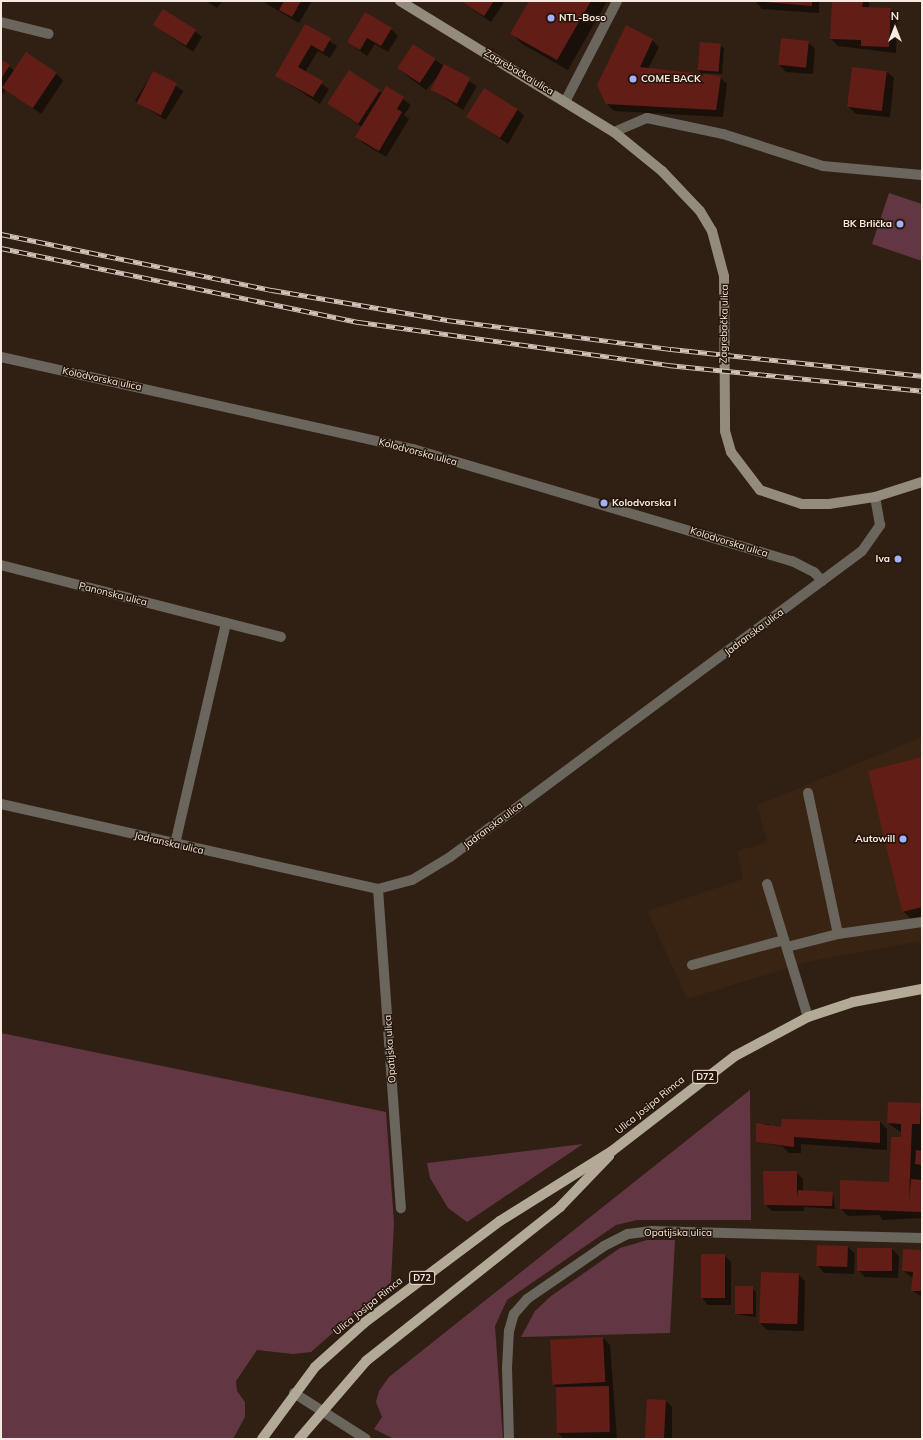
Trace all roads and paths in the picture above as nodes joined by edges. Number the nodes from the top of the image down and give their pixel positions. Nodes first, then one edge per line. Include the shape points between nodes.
1 (400, 1) edge
2 (616, 1) edge
3 (1, 22) edge
4 (50, 34) dead end
5 (566, 100) junction
6 (614, 132) junction
7 (922, 175) edge
8 (1, 357) edge
9 (922, 482) edge
10 (875, 497) junction
11 (1, 565) edge
12 (822, 581) junction
13 (226, 623) junction
14 (281, 637) dead end
15 (808, 794) dead end
16 (1, 804) edge
17 (175, 844) junction
18 (767, 884) dead end
19 (378, 889) junction
20 (922, 922) edge
21 (838, 934) junction
22 (785, 943) junction
23 (692, 965) dead end
24 (922, 989) edge
25 (808, 1017) junction
26 (612, 1151) junction
27 (401, 1208) dead end
28 (922, 1238) edge
29 (294, 1393) junction
30 (322, 1409) junction
31 (262, 1439) edge
32 (299, 1439) edge
33 (366, 1439) edge
34 (509, 1439) edge

1 - 5 main road, Zagrebačka ulica
2 - 5 street
3 - 4 street
5 - 6 main road, Zagrebačka ulica
6 - 7 street via 648,118 723,134 823,166
6 - 10 main road, Zagrebačka ulica via 685,191 712,231 723,268 727,302 722,393 725,431 731,452 742,471 760,490 802,504
8 - 12 street, Kolodvorska ulica via 412,449 792,561 814,572
9 - 10 main road, Zagrebačka ulica
10 - 12 street, Jadranska ulica via 880,515 874,538
11 - 13 street, Panonska ulica
12 - 19 street, Jadranska ulica via 450,857 412,880
13 - 14 street, Panonska ulica
13 - 17 street
15 - 21 street
16 - 17 street, Jadranska ulica
17 - 19 street, Jadranska ulica
18 - 22 street
19 - 27 street, Opatijska ulica
20 - 21 street
21 - 22 street
22 - 23 street
22 - 25 street
24 - 25 main road, Ulica Josipa Rimca / D72 via 853,1002
25 - 26 main road, Ulica Josipa Rimca / D72 via 735,1056
26 - 29 main road, Ulica Josipa Rimca / D72 via 500,1221 411,1287 339,1345
26 - 30 main road, Ulica Josipa Rimca / D72 via 590,1180 560,1207 366,1361
28 - 34 street, Opatijska ulica via 652,1231 628,1234 560,1274 527,1298 514,1314 509,1331 507,1368
29 - 30 street
29 - 31 main road, Ulica Josipa Rimca / D72
30 - 32 main road, Ulica Josipa Rimca / D72
30 - 33 street

